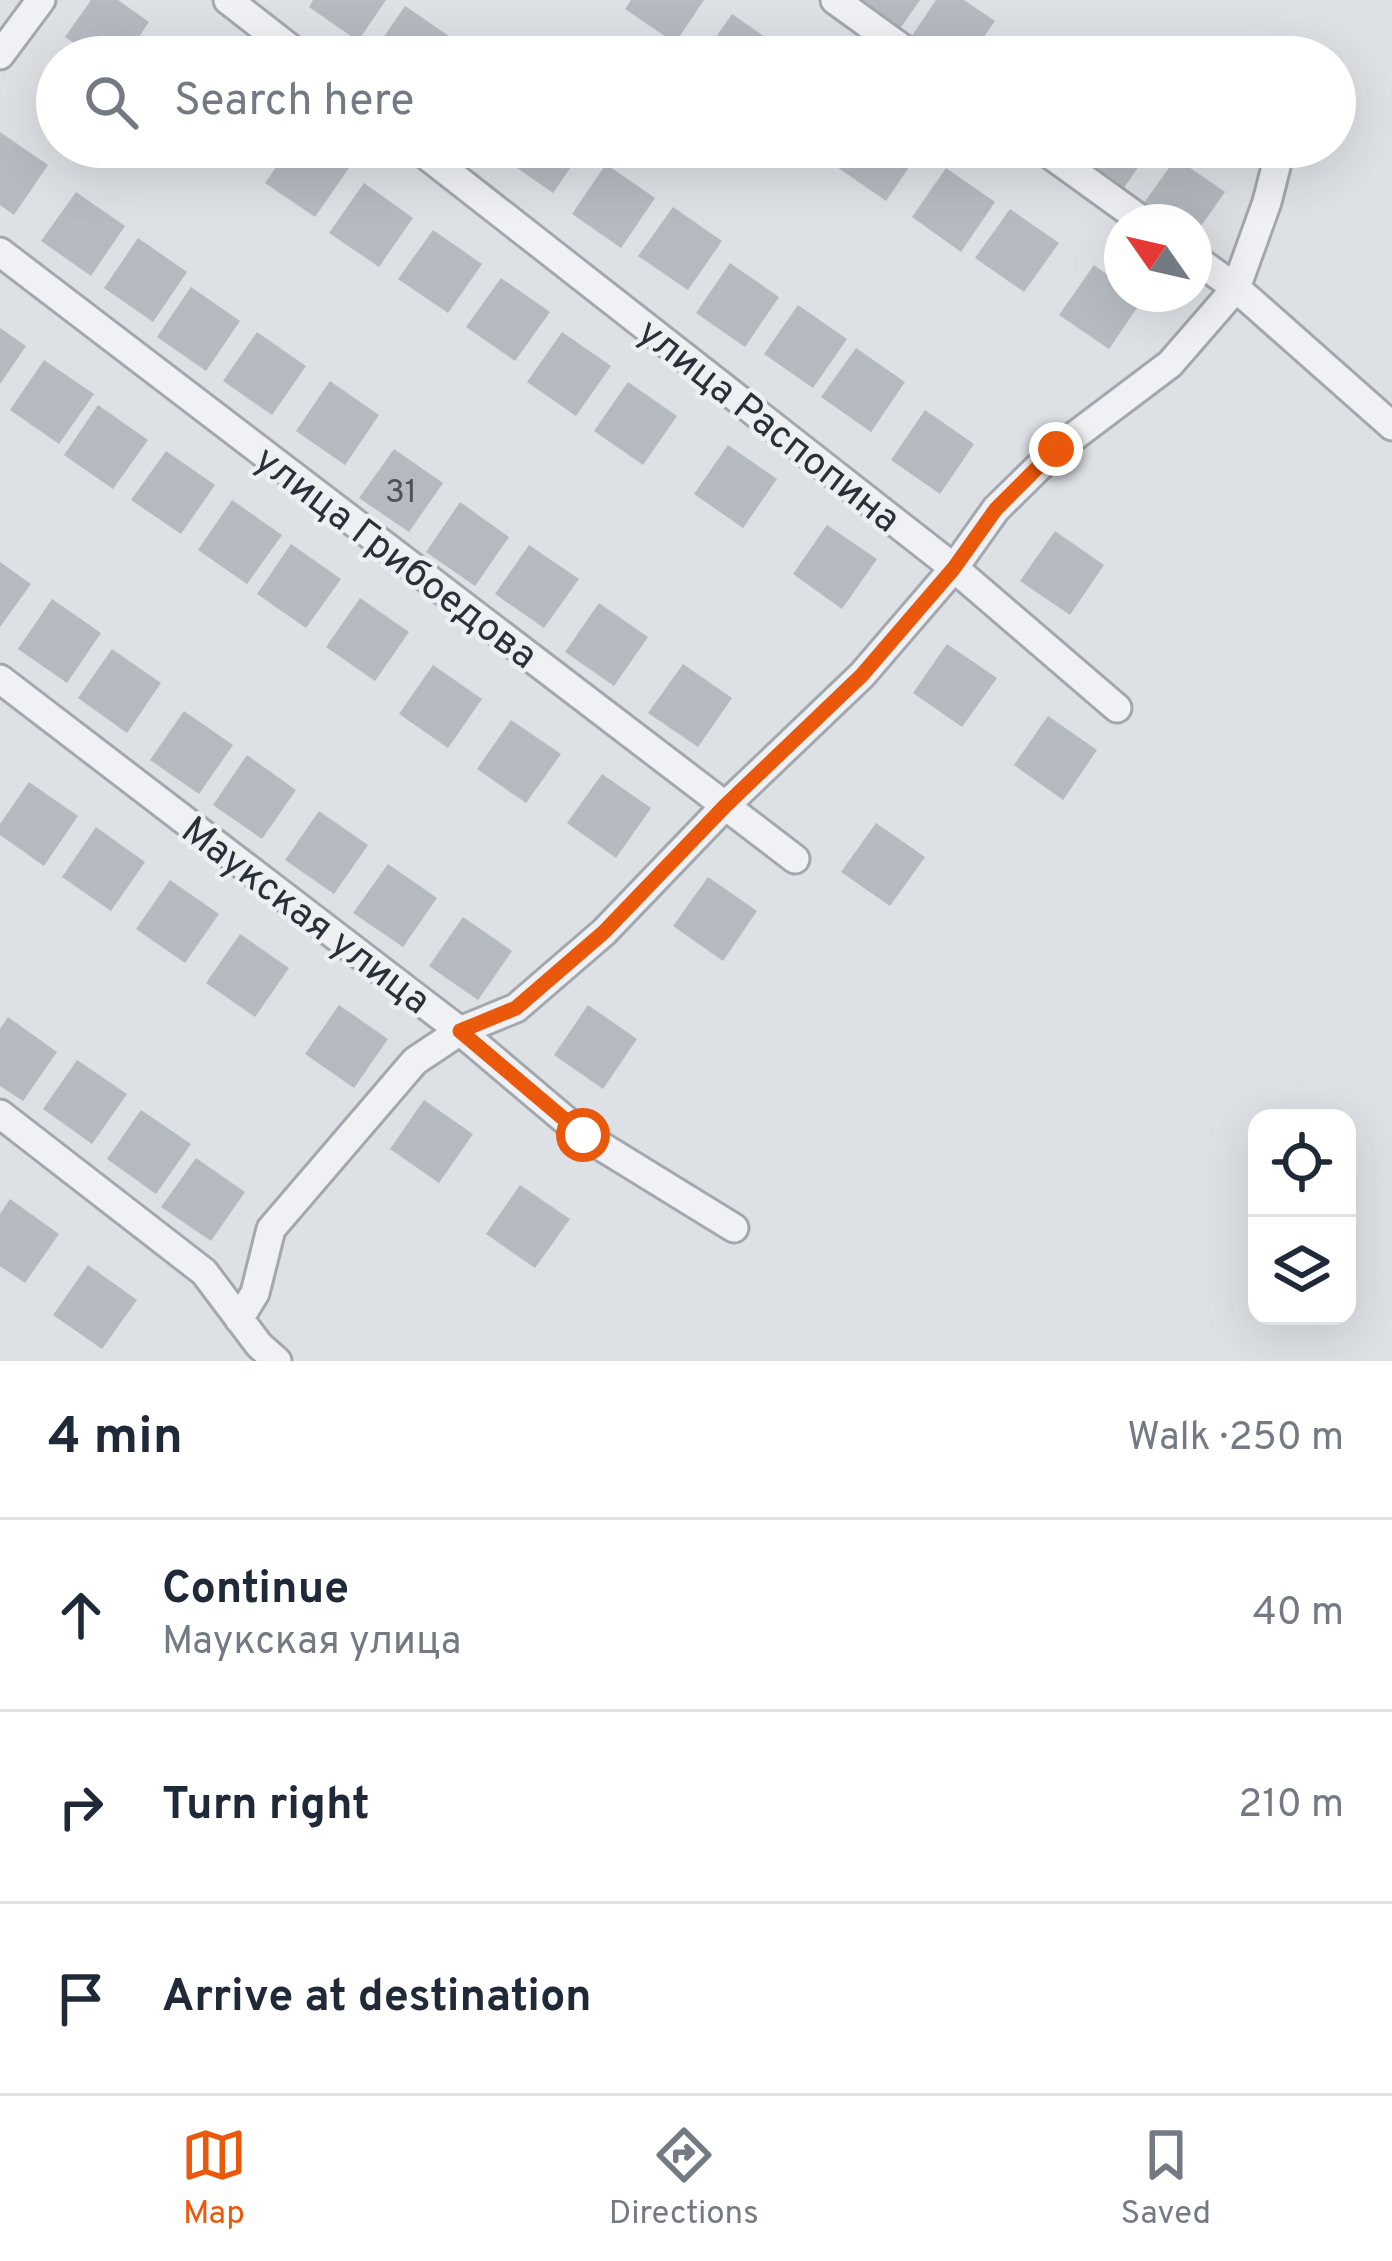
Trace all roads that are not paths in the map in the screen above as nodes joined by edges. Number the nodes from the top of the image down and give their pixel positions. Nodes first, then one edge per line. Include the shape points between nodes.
1 (41, 0) edge
2 (228, 0) edge
3 (835, 0) edge
4 (274, 36) edge
5 (885, 36) edge
6 (0, 55) edge
7 (443, 168) edge
8 (1069, 168) edge
9 (1276, 168) edge
10 (1119, 204) edge
11 (0, 252) edge
12 (1212, 271) edge
13 (1236, 288) junction
14 (1392, 426) edge
15 (954, 568) junction
16 (0, 679) edge
17 (1117, 708) dead end
18 (725, 806) junction
19 (795, 860) dead end
20 (460, 1031) junction
21 (0, 1114) edge
22 (734, 1228) dead end
23 (239, 1319) junction
24 (277, 1361) edge

1 - 6 street
2 - 4 street
3 - 5 street
7 - 15 street, улица Распопина
8 - 10 street
9 - 13 street
11 - 18 street, улица Грибоедова
12 - 13 street
13 - 14 street
13 - 15 street via 1170,364 1056,449 996,509
15 - 17 street, улица Распопина
15 - 18 street via 862,675
16 - 20 street, Маукская улица
18 - 19 street, улица Грибоедова
18 - 20 street via 604,932 516,1008
20 - 22 street, Маукская улица via 583,1135
20 - 23 street via 415,1061 272,1229 255,1293
21 - 23 street via 204,1272
23 - 24 street

